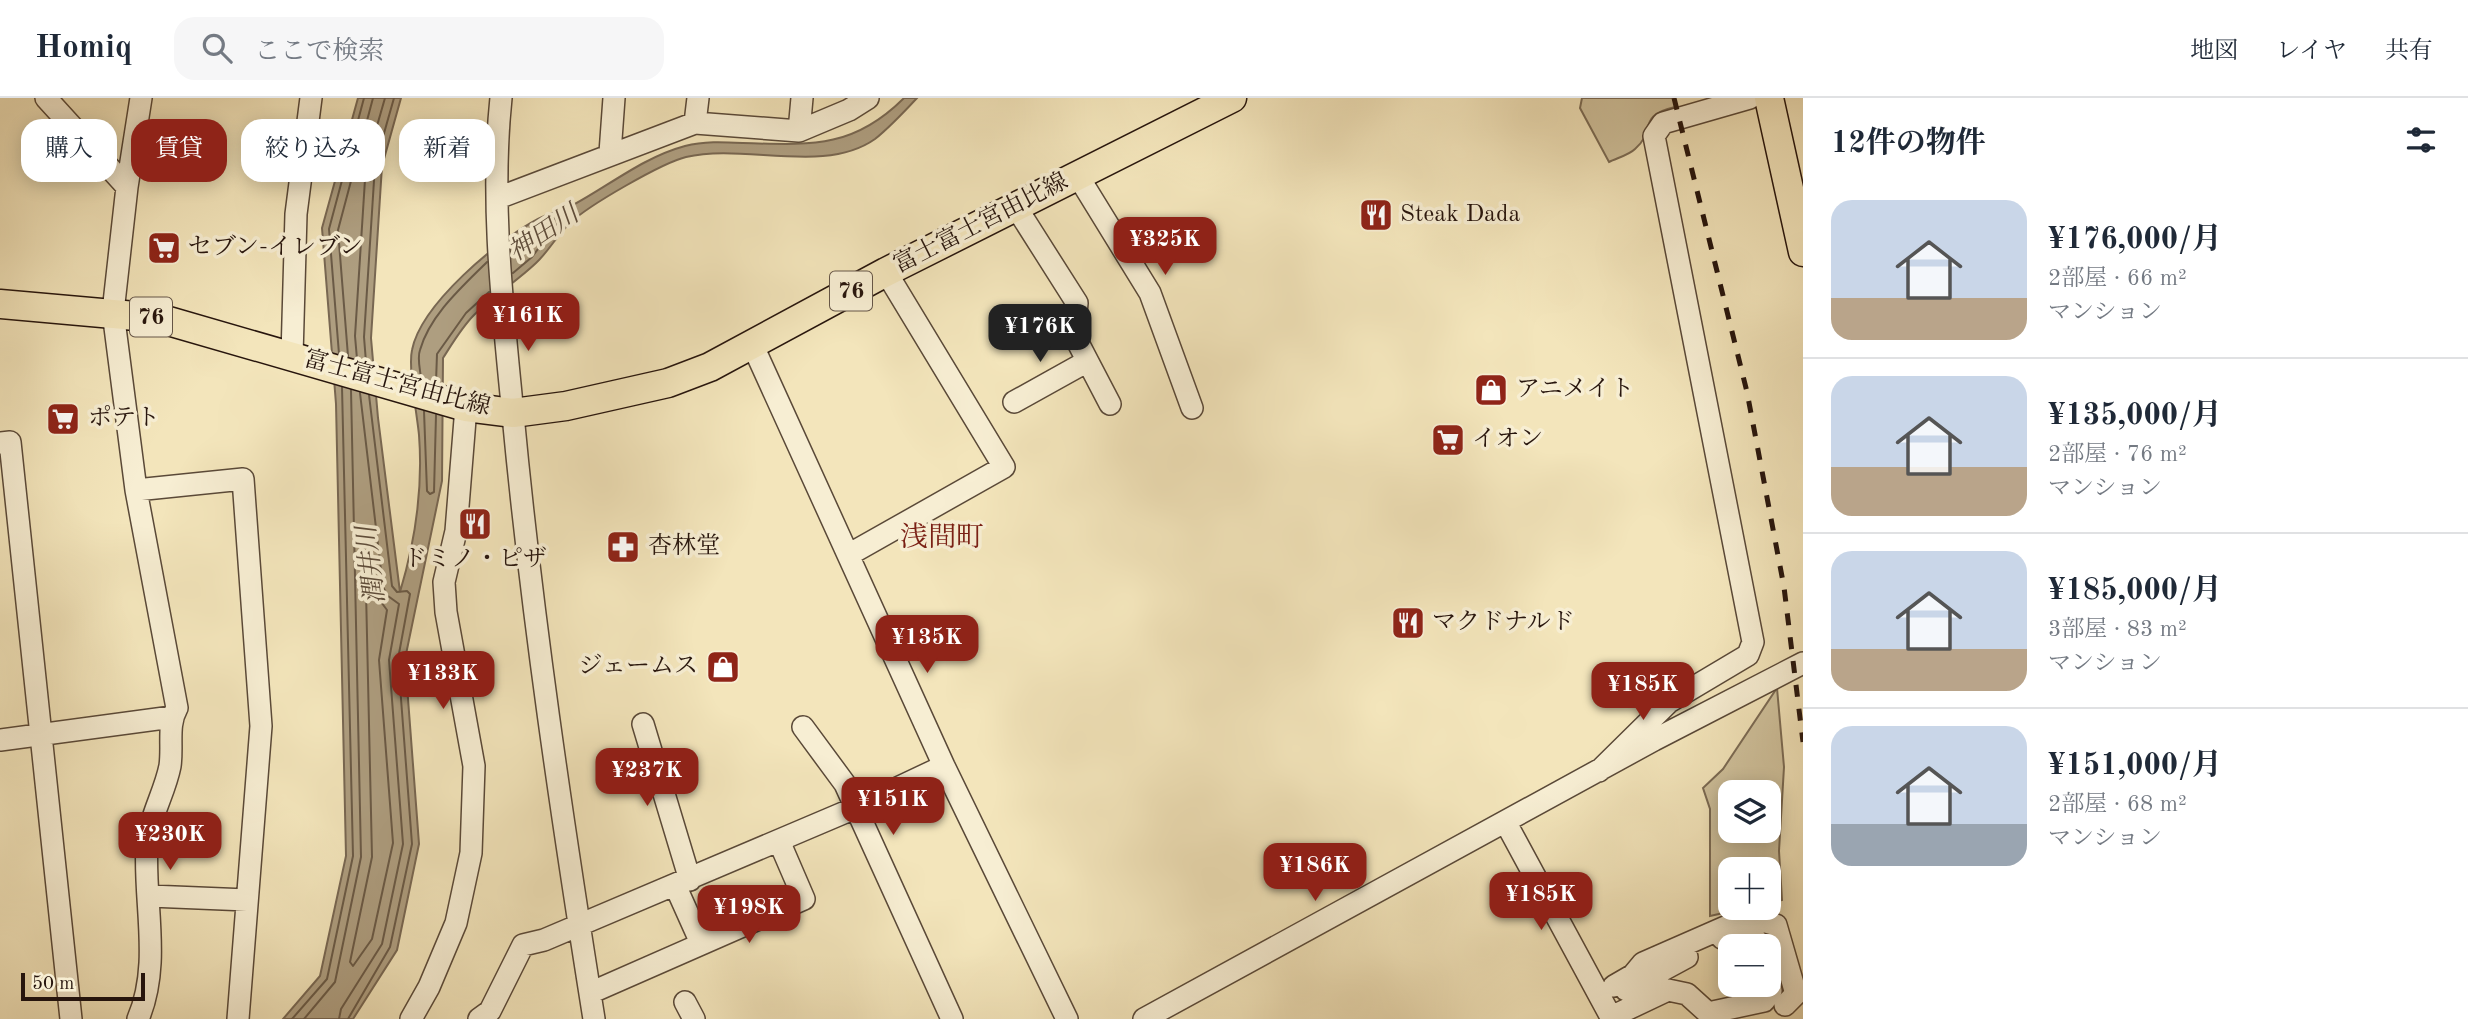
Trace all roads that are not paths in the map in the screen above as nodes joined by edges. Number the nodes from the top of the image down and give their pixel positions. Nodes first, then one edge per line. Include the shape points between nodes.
1 (46, 98) edge
2 (141, 98) edge
3 (310, 98) edge
4 (501, 98) edge
5 (614, 98) edge
6 (698, 98) edge
7 (802, 98) edge
8 (868, 98) edge
9 (1232, 98) edge
10 (1768, 100) edge
11 (695, 123) junction
12 (799, 131) junction
13 (610, 153) junction
14 (1078, 176) junction
15 (127, 187) junction
16 (1797, 197) edge
17 (498, 206) junction
18 (1016, 207) junction
19 (1803, 252) edge
20 (886, 272) junction
21 (0, 304) edge
22 (113, 312) junction
23 (753, 346) junction
24 (292, 356) junction
25 (1086, 362) junction
26 (1014, 402) dead end
27 (1110, 404) dead end
28 (466, 407) junction
29 (1192, 408) dead end
30 (513, 413) junction
31 (0, 443) edge
32 (136, 490) junction
33 (850, 554) junction
34 (1803, 663) edge
35 (172, 716) junction
36 (643, 724) dead end
37 (803, 727) dead end
38 (40, 736) junction
39 (0, 740) edge
40 (944, 766) junction
41 (1599, 771) junction
42 (855, 808) junction
43 (1506, 823) junction
44 (779, 841) junction
45 (682, 883) junction
46 (150, 896) junction
47 (247, 900) junction
48 (580, 924) junction
49 (1718, 941) edge
50 (701, 943) junction
51 (590, 993) junction
52 (1767, 997) edge
53 (1785, 1005) dead end
54 (1610, 1006) edge
55 (71, 1019) edge
56 (138, 1019) edge
57 (238, 1019) edge
58 (411, 1019) edge
59 (479, 1019) edge
60 (594, 1019) edge
61 (952, 1019) edge
62 (1067, 1019) edge
63 (1144, 1019) edge

1 - 15 street
2 - 15 street
3 - 24 street via 296,214
4 - 17 street
5 - 13 street
6 - 11 street
7 - 12 street
8 - 12 street
9 - 14 main road, 富士富士宮由比線 / 76
10 - 16 main road
10 - 41 street via 1662,123 1654,136 1752,642 1748,655 1669,702
11 - 12 street
11 - 13 street
13 - 17 street
14 - 18 main road, 富士富士宮由比線 / 76
14 - 29 street via 1150,293
15 - 22 street
16 - 19 main road
17 - 30 street
18 - 20 main road, 富士富士宮由比線 / 76
18 - 25 street via 1077,303 1074,335
20 - 23 main road, 富士富士宮由比線 / 76
20 - 33 street via 1004,467
21 - 22 main road, 富士富士宮由比線 / 76
22 - 24 main road, 富士富士宮由比線 / 76 via 158,318
22 - 32 street
23 - 30 main road, 富士富士宮由比線 / 76 via 668,383
23 - 33 street
24 - 28 main road, 富士富士宮由比線 / 76
25 - 26 street
25 - 27 street
28 - 30 main road, 富士富士宮由比線 / 76
28 - 58 street via 456,531 444,582 474,766 471,853 456,923
30 - 48 street via 528,577
31 - 38 street via 10,442
32 - 35 street via 177,708
32 - 47 street via 243,479 261,726
33 - 40 street
34 - 41 street
35 - 38 street
35 - 46 street via 170,765 148,842
36 - 45 street
37 - 42 street via 845,784
38 - 39 street
38 - 55 street
40 - 42 street
40 - 62 street
41 - 43 street
42 - 44 street
42 - 61 street
43 - 54 street
43 - 63 street
44 - 45 street
44 - 50 street via 804,899
45 - 48 street
45 - 50 street
46 - 47 street
46 - 56 street via 145,997
47 - 57 street
48 - 51 street
48 - 59 street via 523,945 490,1011
49 - 54 street
50 - 51 street
51 - 60 street
52 - 54 street via 1707,1013 1687,994 1668,990
53 - 54 street via 1796,994 1776,925 1748,917 1643,963

